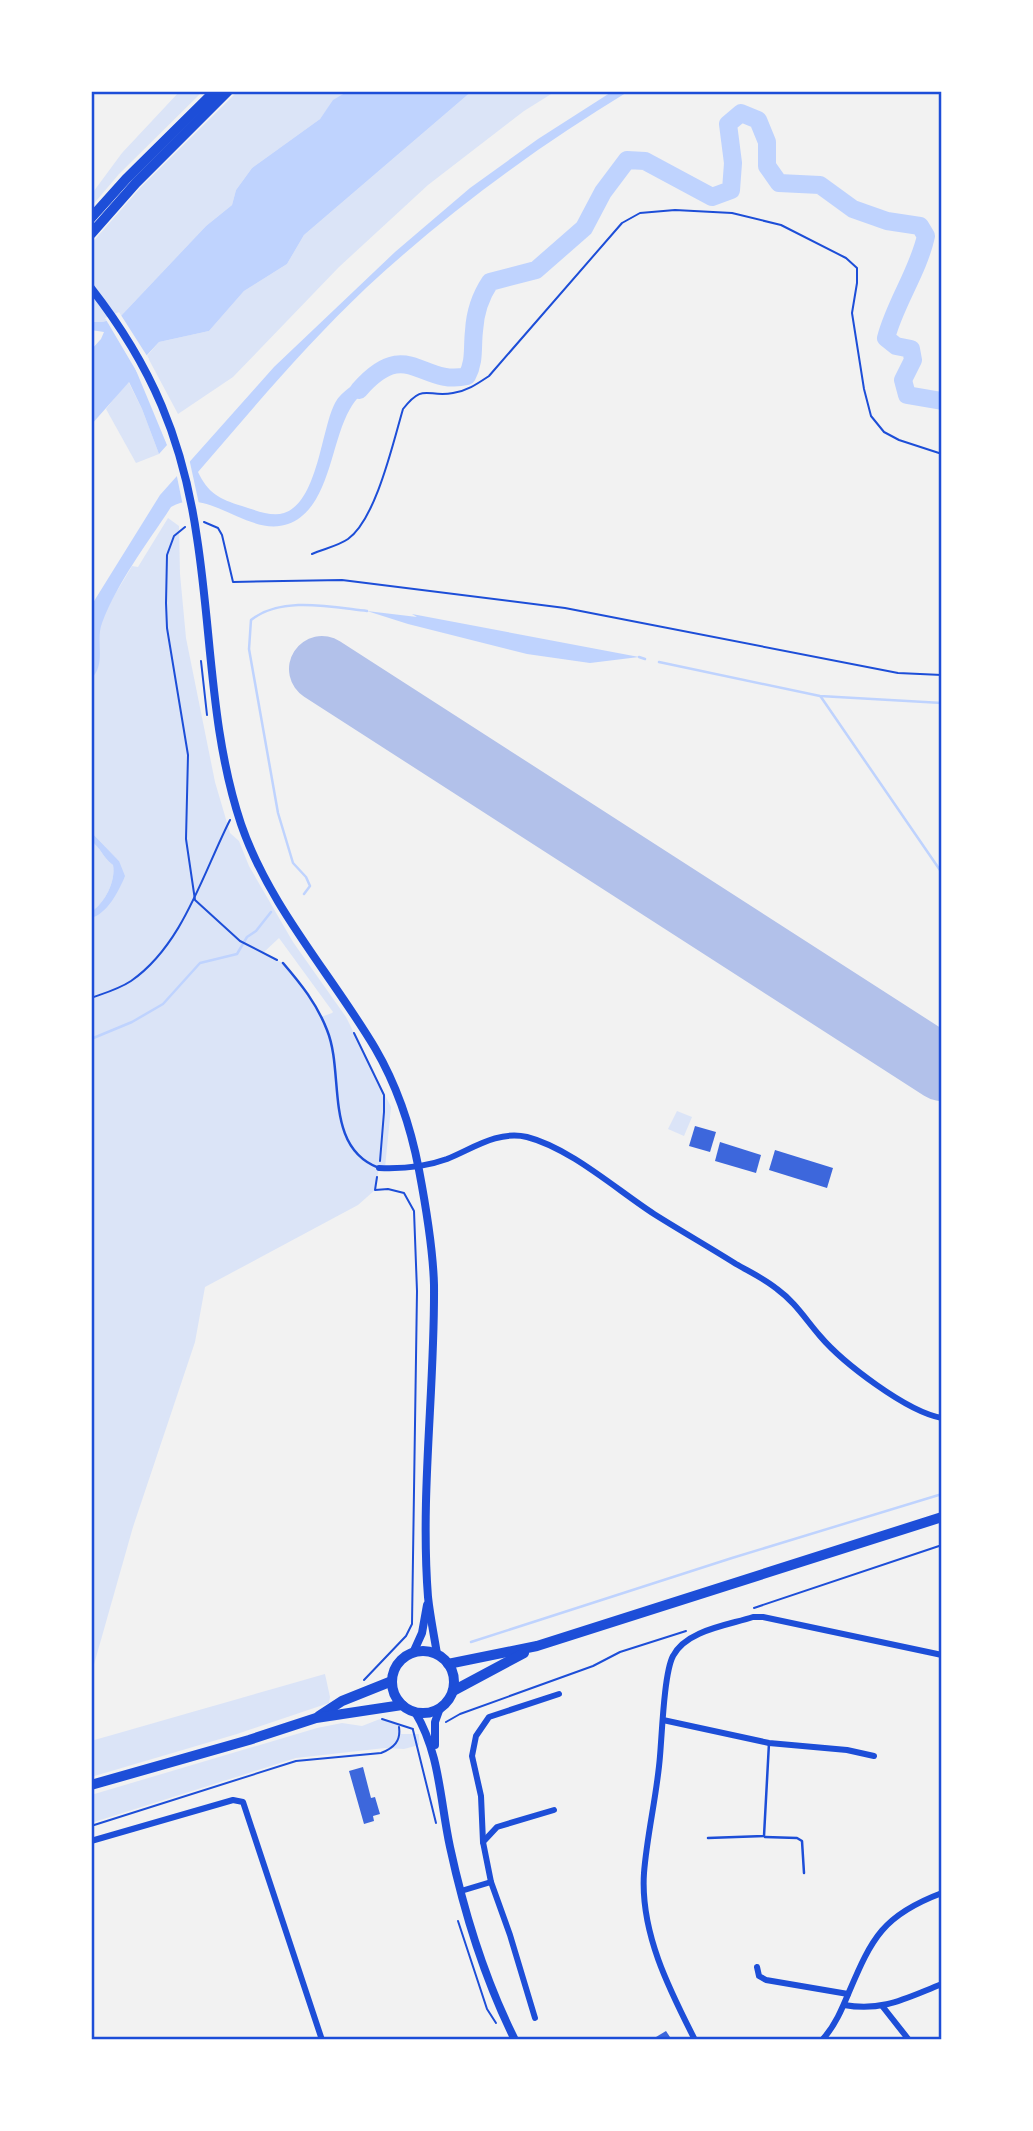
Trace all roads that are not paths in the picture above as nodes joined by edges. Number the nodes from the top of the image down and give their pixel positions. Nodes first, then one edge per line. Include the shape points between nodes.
1 (215, 91) edge
2 (228, 91) edge
3 (91, 218) edge
4 (91, 234) edge
5 (91, 288) edge
6 (284, 963) road end
7 (419, 1167) junction
8 (379, 1168) joint
9 (942, 1418) edge
10 (942, 1517) edge
11 (428, 1599) junction
12 (537, 1646) junction
13 (413, 1653) junction
14 (437, 1654) junction
15 (942, 1655) edge
16 (448, 1664) junction
17 (392, 1681) junction
18 (453, 1691) junction
19 (559, 1694) dead end
20 (402, 1705) junction
21 (440, 1708) junction
22 (415, 1713) junction
23 (316, 1718) junction
24 (663, 1720) junction
25 (769, 1743) junction
26 (874, 1756) dead end
27 (435, 1758) junction
28 (91, 1785) edge
29 (554, 1810) dead end
30 (764, 1836) junction
31 (708, 1838) dead end
32 (91, 1841) edge
33 (483, 1842) junction
34 (803, 1873) dead end
35 (491, 1882) junction
36 (461, 1891) junction
37 (942, 1893) edge
38 (757, 1967) dead end
39 (942, 1984) edge
40 (848, 1994) junction
41 (844, 2005) junction
42 (883, 2007) junction
43 (535, 2018) dead end
44 (322, 2039) edge
45 (313, 2040) edge
46 (515, 2040) edge
47 (695, 2040) edge
48 (822, 2040) edge
49 (909, 2040) edge

1 - 3 highway
2 - 4 highway
5 - 7 street via 129,340 162,402 179,452 197,537 219,733 242,827 264,876 377,1051 404,1113
6 - 8 lane via 309,993 328,1031 342,1128 366,1163
7 - 8 street
7 - 9 street via 488,1140 523,1136 547,1143 777,1288 842,1359 908,1405
7 - 11 street via 434,1282
10 - 12 main road
11 - 13 street
11 - 14 street
12 - 16 main road
12 - 18 main road
13 - 14 main road
13 - 17 main road via 400,1661
14 - 16 main road
15 - 24 street via 753,1617 690,1638 681,1646 670,1665
16 - 18 main road via 454,1677
17 - 20 main road
17 - 23 main road via 342,1701
18 - 21 main road
19 - 33 street via 489,1717 476,1736 472,1756 481,1797
20 - 22 main road
20 - 23 main road
21 - 22 main road
21 - 27 street via 435,1722
22 - 27 street
23 - 28 main road
24 - 25 street
24 - 47 street via 644,1898 664,1976
25 - 26 street
25 - 30 lane
27 - 36 street
29 - 33 street via 497,1828
30 - 31 lane
30 - 34 lane via 802,1841
32 - 44 street via 233,1800 243,1802
33 - 35 street
35 - 36 street
35 - 43 street
36 - 46 street
37 - 40 street via 887,1923 862,1959
38 - 40 street via 766,1980
39 - 42 street
40 - 41 street
41 - 42 street
41 - 48 street
42 - 49 street
44 - 45 street

